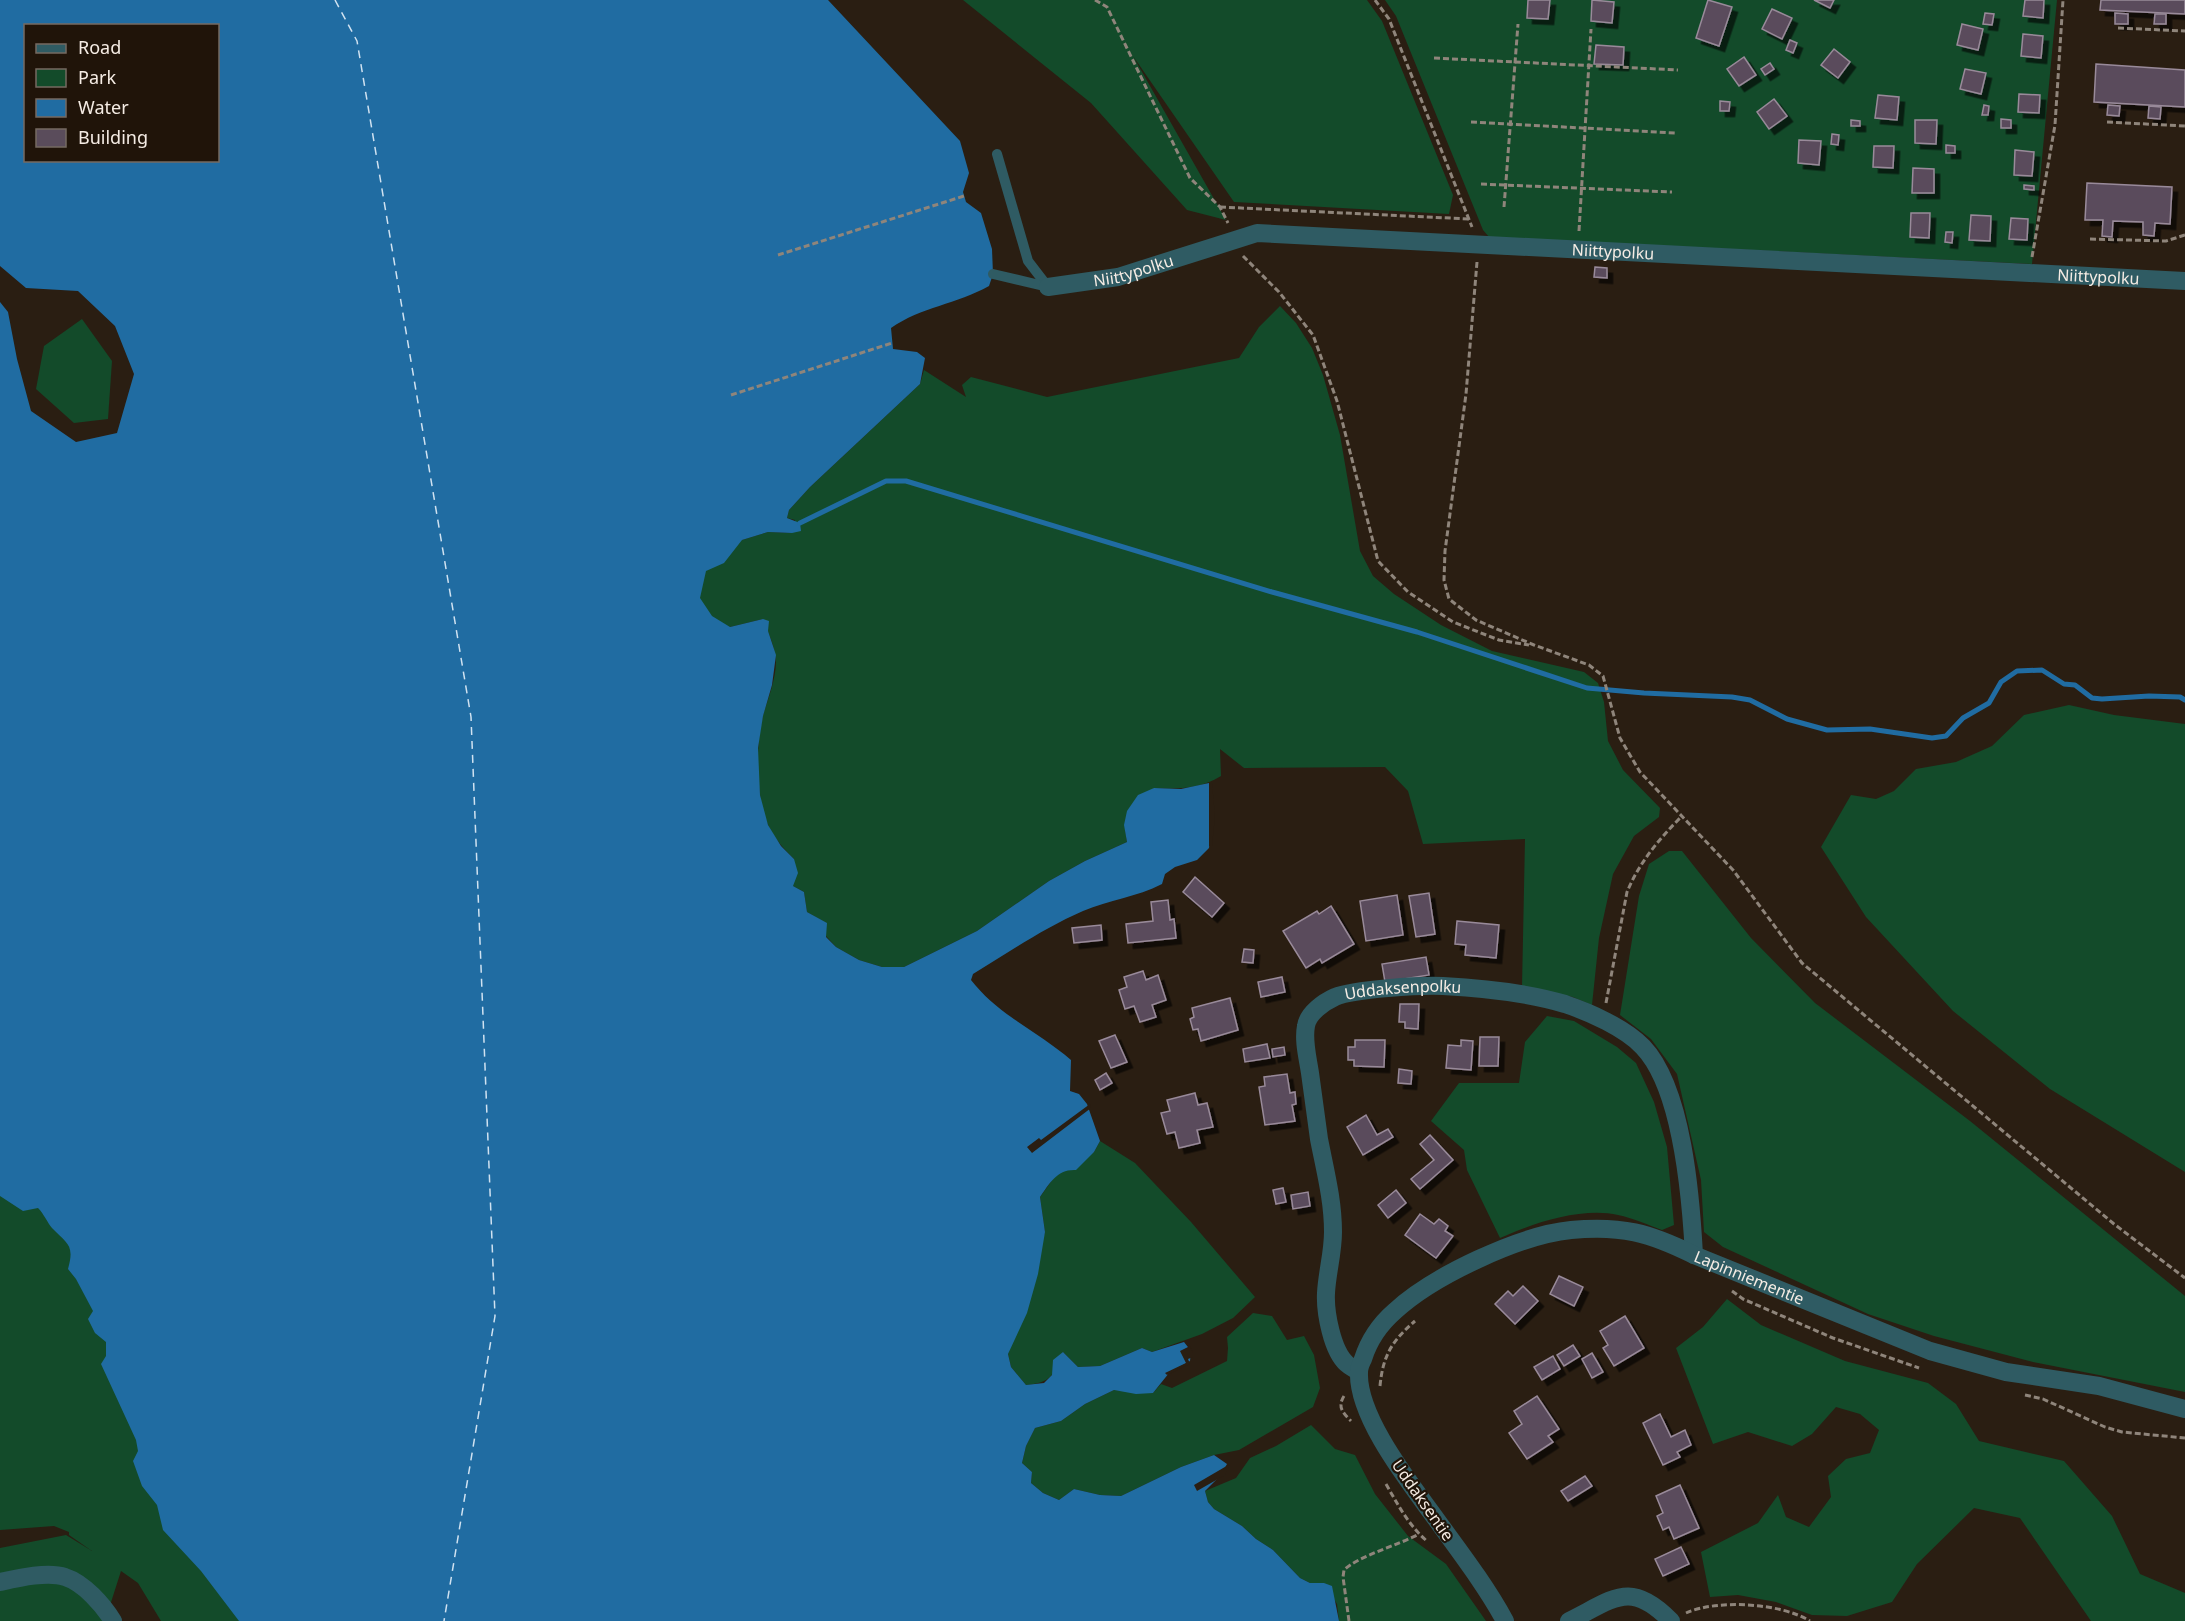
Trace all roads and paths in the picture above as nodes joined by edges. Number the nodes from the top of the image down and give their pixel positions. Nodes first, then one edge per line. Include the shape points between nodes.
1 (1095, 0) edge
2 (1375, 0) edge
3 (2063, 0) edge
4 (1518, 24) dead end
5 (2118, 28) dead end
6 (1591, 29) dead end
7 (2185, 31) edge
8 (1434, 58) dead end
9 (1515, 62) junction
10 (1589, 66) junction
11 (1678, 70) dead end
12 (1471, 122) dead end
13 (2107, 122) dead end
14 (1511, 123) junction
15 (2185, 126) edge
16 (1587, 127) junction
17 (1675, 133) dead end
18 (997, 154) dead end
19 (1481, 184) dead end
20 (1506, 185) junction
21 (1582, 189) junction
22 (1672, 192) dead end
23 (964, 196) dead end
24 (1220, 207) junction
25 (1504, 207) dead end
26 (2185, 235) edge
27 (2090, 238) dead end
28 (1233, 240) junction
29 (1478, 243) junction
30 (1578, 249) junction
31 (777, 255) dead end
32 (2029, 273) junction
33 (993, 274) dead end
34 (2185, 281) edge
35 (1048, 287) junction
36 (892, 343) dead end
37 (731, 395) dead end
38 (1534, 645) junction
39 (1681, 817) junction
40 (1603, 1020) junction
41 (1694, 1255) junction
42 (2185, 1278) edge
43 (1726, 1287) dead end
44 (1415, 1321) dead end
45 (1925, 1370) dead end
46 (1359, 1372) junction
47 (2024, 1395) dead end
48 (2185, 1409) edge
49 (1359, 1415) junction
50 (2185, 1438) edge
51 (1419, 1534) dead end
52 (0, 1582) edge
53 (113, 1621) edge
54 (1349, 1621) edge
55 (1505, 1621) edge
56 (1569, 1621) edge
57 (1671, 1621) edge
58 (1810, 1621) edge

1 - 24 path via 1107,8 1190,178
2 - 24 path via 1389,19 1469,219
3 - 32 path via 2055,125
4 - 9 path
5 - 7 path
6 - 10 path
8 - 9 path
9 - 10 path
9 - 14 path
10 - 11 path
10 - 16 path
12 - 14 path
13 - 15 path
14 - 16 path
14 - 20 path
16 - 17 path
16 - 21 path
18 - 35 lane via 1028,261
19 - 20 path
20 - 21 path
20 - 25 path
21 - 22 path
21 - 30 path
23 - 31 path
24 - 28 path
26 - 27 path via 2166,241
28 - 29 street, Niittypolku via 1257,233
28 - 35 street, Niittypolku via 1118,277
28 - 38 path via 1313,335 1337,401 1378,561 1408,592 1453,622 1499,640
29 - 30 street, Niittypolku
29 - 38 path via 1466,394 1444,580 1449,598 1476,620
30 - 32 street, Niittypolku
32 - 34 street, Niittypolku
33 - 35 lane
36 - 37 path
38 - 39 path via 1588,665 1603,676 1620,738 1640,772
39 - 40 path via 1660,838 1627,892
39 - 42 path via 1733,870 1802,963 2114,1224
40 - 41 street, Uddaksenpolku via 1643,1047 1665,1080 1679,1125
40 - 46 street, Uddaksenpolku via 1543,999 1442,986 1337,996 1310,1017 1306,1046 1332,1207 1326,1294 1330,1332 1345,1364
41 - 46 street, Lapinniementie via 1632,1230 1570,1230 1534,1237 1409,1299 1377,1329 1366,1347
41 - 48 street, Lapinniementie via 1930,1351 2006,1372 2099,1386
43 - 45 path via 1743,1299 1833,1338
44 - 49 path via 1398,1335 1388,1352 1380,1392
46 - 49 street, Uddaksentie
47 - 50 path via 2122,1432
49 - 55 street, Uddaksentie via 1384,1443
51 - 54 path via 1344,1570
52 - 53 street via 31,1575 65,1577 87,1591
56 - 57 street via 1617,1597 1638,1596
57 - 58 path via 1690,1611 1719,1605 1752,1605

